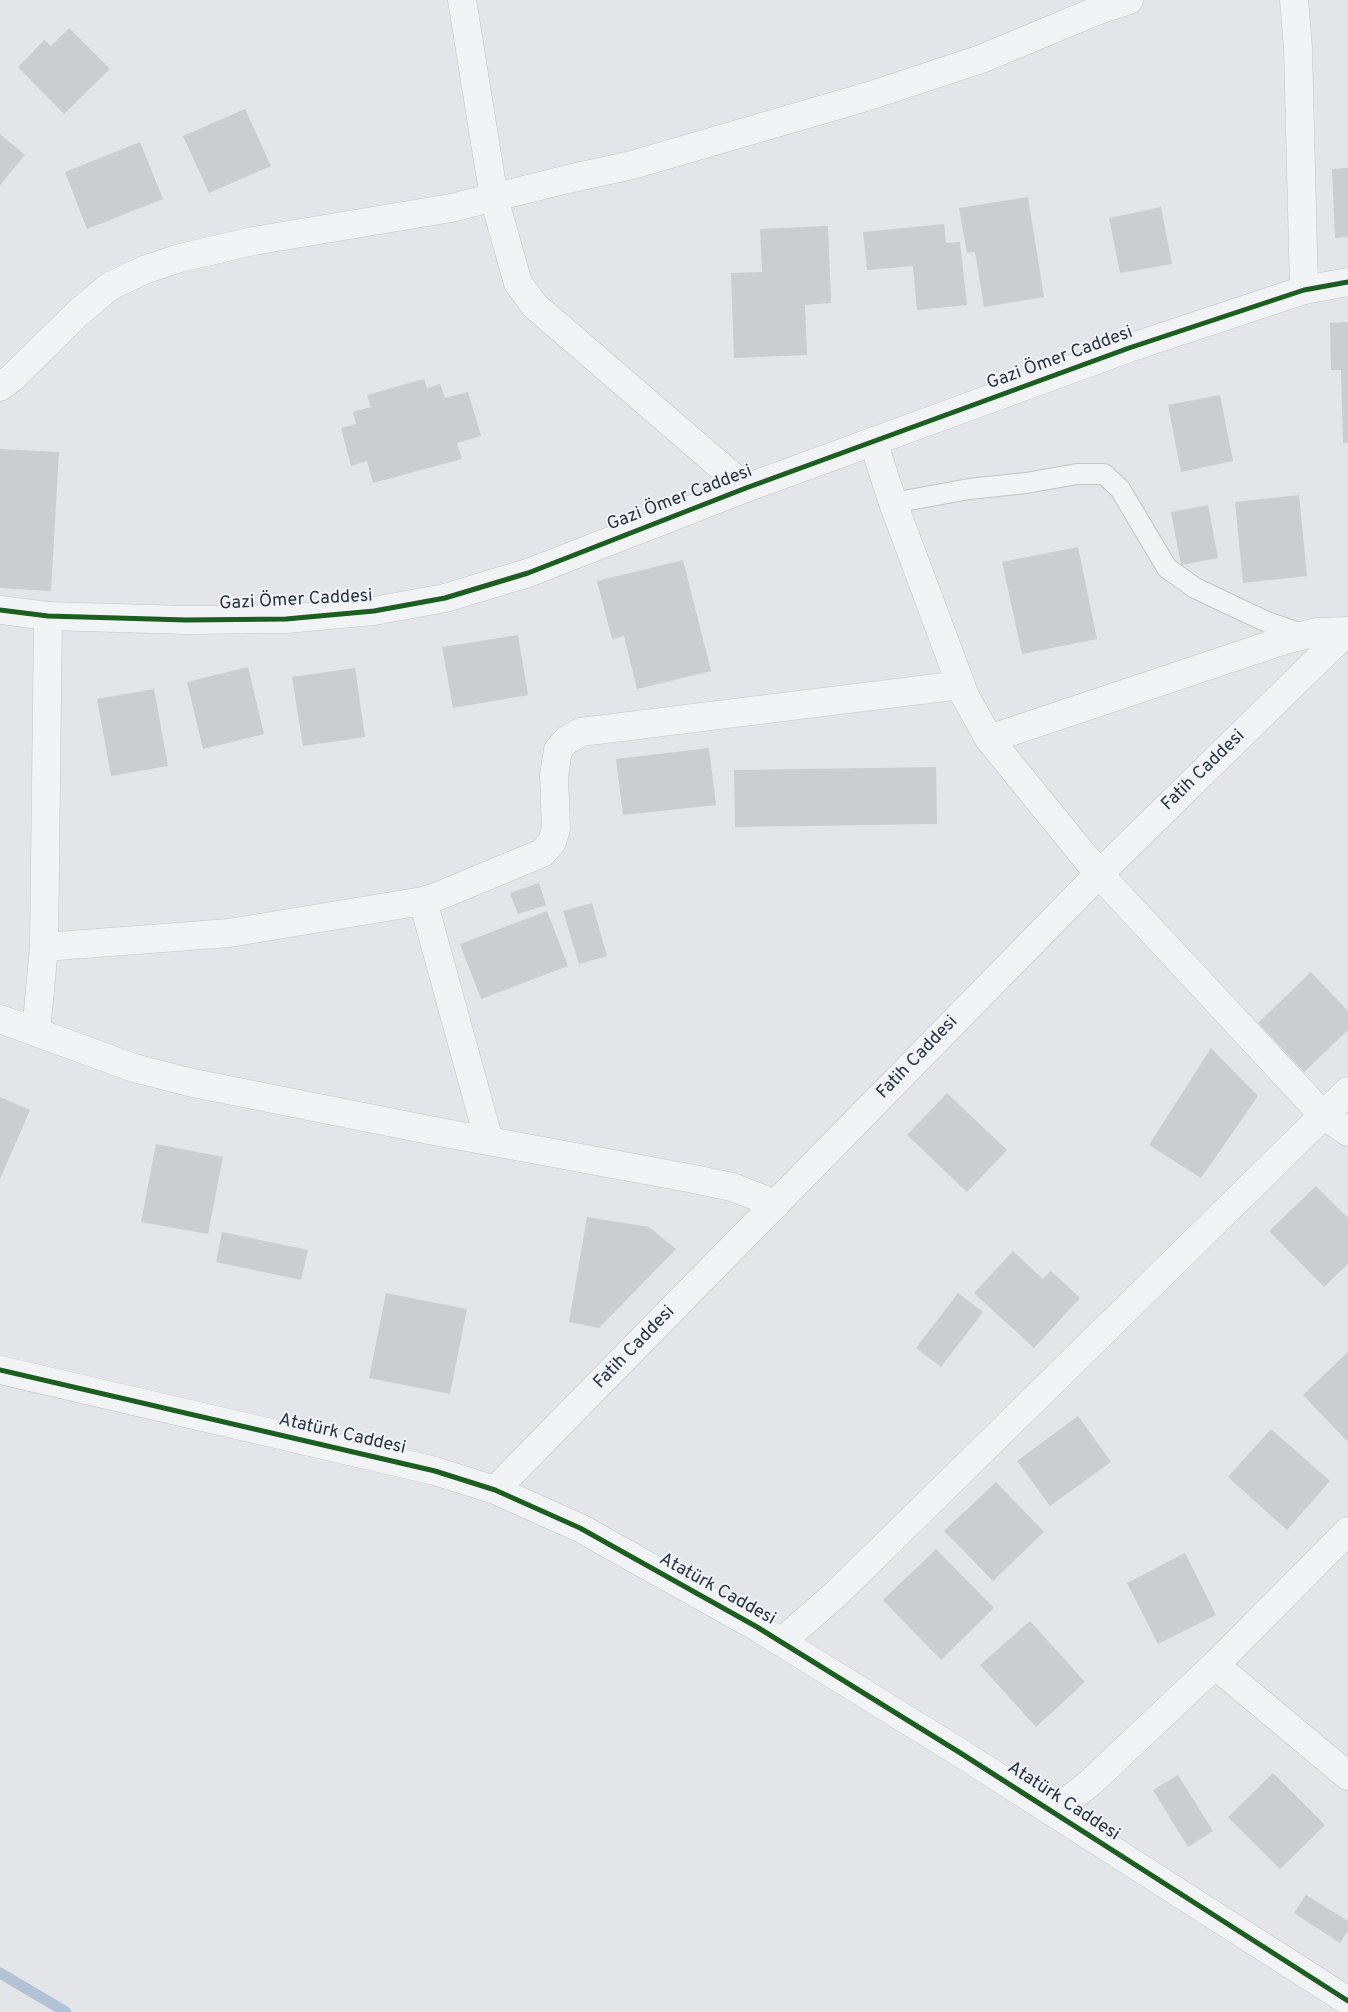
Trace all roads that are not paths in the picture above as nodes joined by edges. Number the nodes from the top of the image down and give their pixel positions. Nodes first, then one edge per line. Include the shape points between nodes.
1 (462, 0) edge
2 (1129, 0) edge
3 (1294, 0) edge
4 (494, 198) junction
5 (1348, 282) edge
6 (1304, 290) junction
7 (0, 387) edge
8 (873, 441) junction
9 (746, 488) junction
10 (893, 503) junction
11 (0, 610) edge
12 (48, 616) junction
13 (1348, 632) edge
14 (1304, 635) junction
15 (961, 685) junction
16 (989, 739) junction
17 (1099, 874) junction
18 (424, 901) junction
19 (44, 947) junction
20 (0, 1019) edge
21 (36, 1032) junction
22 (1348, 1091) edge
23 (1323, 1115) junction
24 (1348, 1132) edge
25 (490, 1141) junction
26 (776, 1204) junction
27 (0, 1370) edge
28 (495, 1490) junction
29 (1348, 1531) edge
30 (781, 1642) junction
31 (1215, 1665) junction
32 (1348, 1776) edge
33 (1054, 1812) junction
34 (1348, 2001) edge

1 - 4 street
2 - 4 street via 981,59 869,96 632,165
3 - 6 street
4 - 7 street via 253,241 144,270 110,286
4 - 9 street via 518,283 535,306
5 - 6 street, Gazi Ömer Caddesi
6 - 8 street, Gazi Ömer Caddesi via 1129,348
8 - 9 street, Gazi Ömer Caddesi
8 - 10 street
9 - 12 street, Gazi Ömer Caddesi via 528,573 445,598 374,611 286,619
10 - 14 lane via 1077,474 1104,474 1120,489 1167,568 1195,588 1267,622
10 - 15 street
11 - 12 street, Gazi Ömer Caddesi
12 - 19 street
13 - 14 street
13 - 17 street, Fatih Caddesi
14 - 16 street
15 - 16 street
15 - 18 street via 581,732 558,750 554,775 556,829 552,842 542,852
16 - 17 street
17 - 23 street
17 - 26 street, Fatih Caddesi
18 - 19 street via 229,933
18 - 25 street
19 - 21 street
20 - 21 street
21 - 25 street via 134,1068 193,1083
22 - 23 street
23 - 24 street
23 - 30 street via 836,1594
25 - 26 street via 732,1187
26 - 28 street, Fatih Caddesi
27 - 28 street, Atatürk Caddesi via 435,1471
28 - 30 street, Atatürk Caddesi via 580,1528
29 - 31 street
30 - 33 street, Atatürk Caddesi
31 - 32 street
31 - 33 street via 1091,1782
33 - 34 street, Atatürk Caddesi

